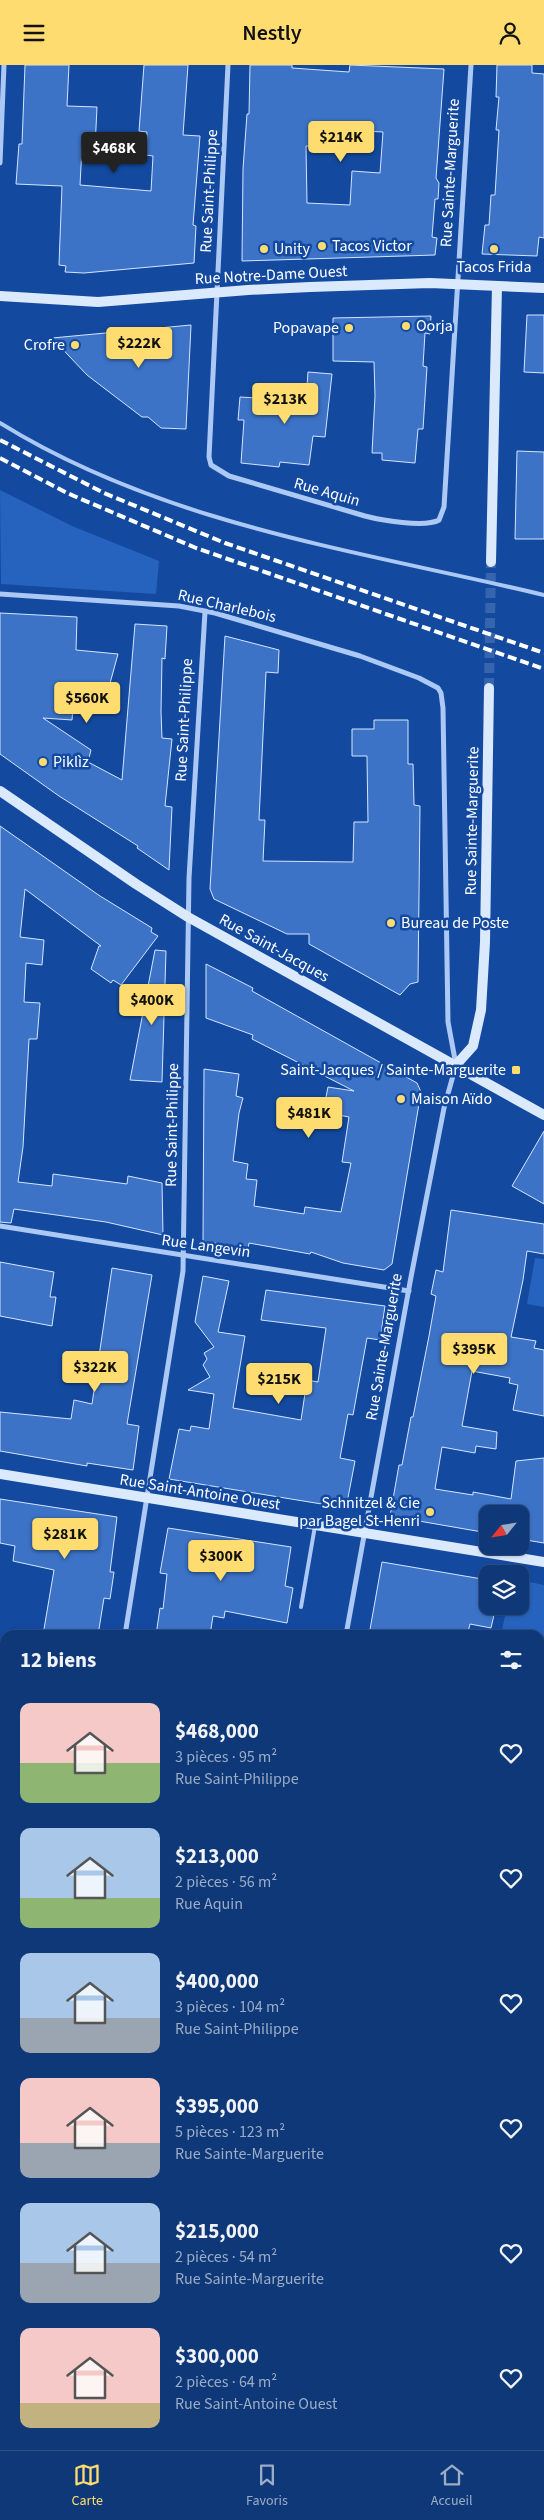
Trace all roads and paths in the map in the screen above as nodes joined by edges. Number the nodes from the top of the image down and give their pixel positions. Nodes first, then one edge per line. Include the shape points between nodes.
1 (4, 65) edge
2 (228, 65) edge
3 (471, 65) edge
4 (0, 163) edge
5 (458, 284) junction
6 (497, 286) junction
7 (544, 288) edge
8 (215, 292) junction
9 (0, 296) edge
10 (0, 423) edge
11 (212, 467) joint
12 (439, 520) joint
13 (491, 562) tunnel mouth
14 (0, 594) edge
15 (544, 595) edge
16 (205, 612) junction
17 (438, 688) joint
18 (489, 688) tunnel mouth
19 (0, 791) edge
20 (188, 917) junction
21 (456, 1065) junction
22 (544, 1115) edge
23 (0, 1226) edge
24 (184, 1254) junction
25 (409, 1291) junction
26 (0, 1474) edge
27 (148, 1498) junction
28 (315, 1525) junction
29 (364, 1534) junction
30 (544, 1562) edge
31 (301, 1607) dead end
32 (126, 1630) edge
33 (347, 1630) edge

1 - 4 street
2 - 8 street, Rue Saint-Philippe
3 - 5 street, Rue Sainte-Marguerite
5 - 6 main road, Rue Notre-Dame Ouest
5 - 8 main road, Rue Notre-Dame Ouest
5 - 12 street, Rue Sainte-Marguerite via 444,507
6 - 7 main road, Rue Notre-Dame Ouest
6 - 13 main road
8 - 9 main road, Rue Notre-Dame Ouest via 98,302
8 - 11 street, Rue Saint-Philippe via 209,457
10 - 15 lane via 99,475 180,506 328,547
11 - 12 street, Rue Aquin via 230,476 374,518 430,523
14 - 16 street, Rue Charlebois via 179,606
16 - 17 street, Rue Charlebois via 360,655
16 - 20 street, Rue Saint-Philippe
17 - 21 street, Rue Sainte-Marguerite via 443,708 448,1021
18 - 21 main road, Rue Sainte-Marguerite via 481,1010 473,1046
19 - 20 main road, Rue Saint-Jacques
20 - 21 main road, Rue Saint-Jacques
20 - 24 street, Rue Saint-Philippe
21 - 22 main road, Rue Saint-Jacques
21 - 25 street, Rue Sainte-Marguerite via 444,1108
23 - 24 street, Rue Langevin
24 - 25 street, Rue Langevin
24 - 27 street, Rue Saint-Philippe via 183,1278
25 - 29 street, Rue Sainte-Marguerite
26 - 27 main road, Rue Saint-Antoine Ouest
27 - 28 main road, Rue Saint-Antoine Ouest
27 - 32 street, Rue Saint-Philippe
28 - 29 main road, Rue Saint-Antoine Ouest
28 - 31 lane
29 - 30 main road, Rue Saint-Antoine Ouest
29 - 33 street, Rue Sainte-Marguerite

